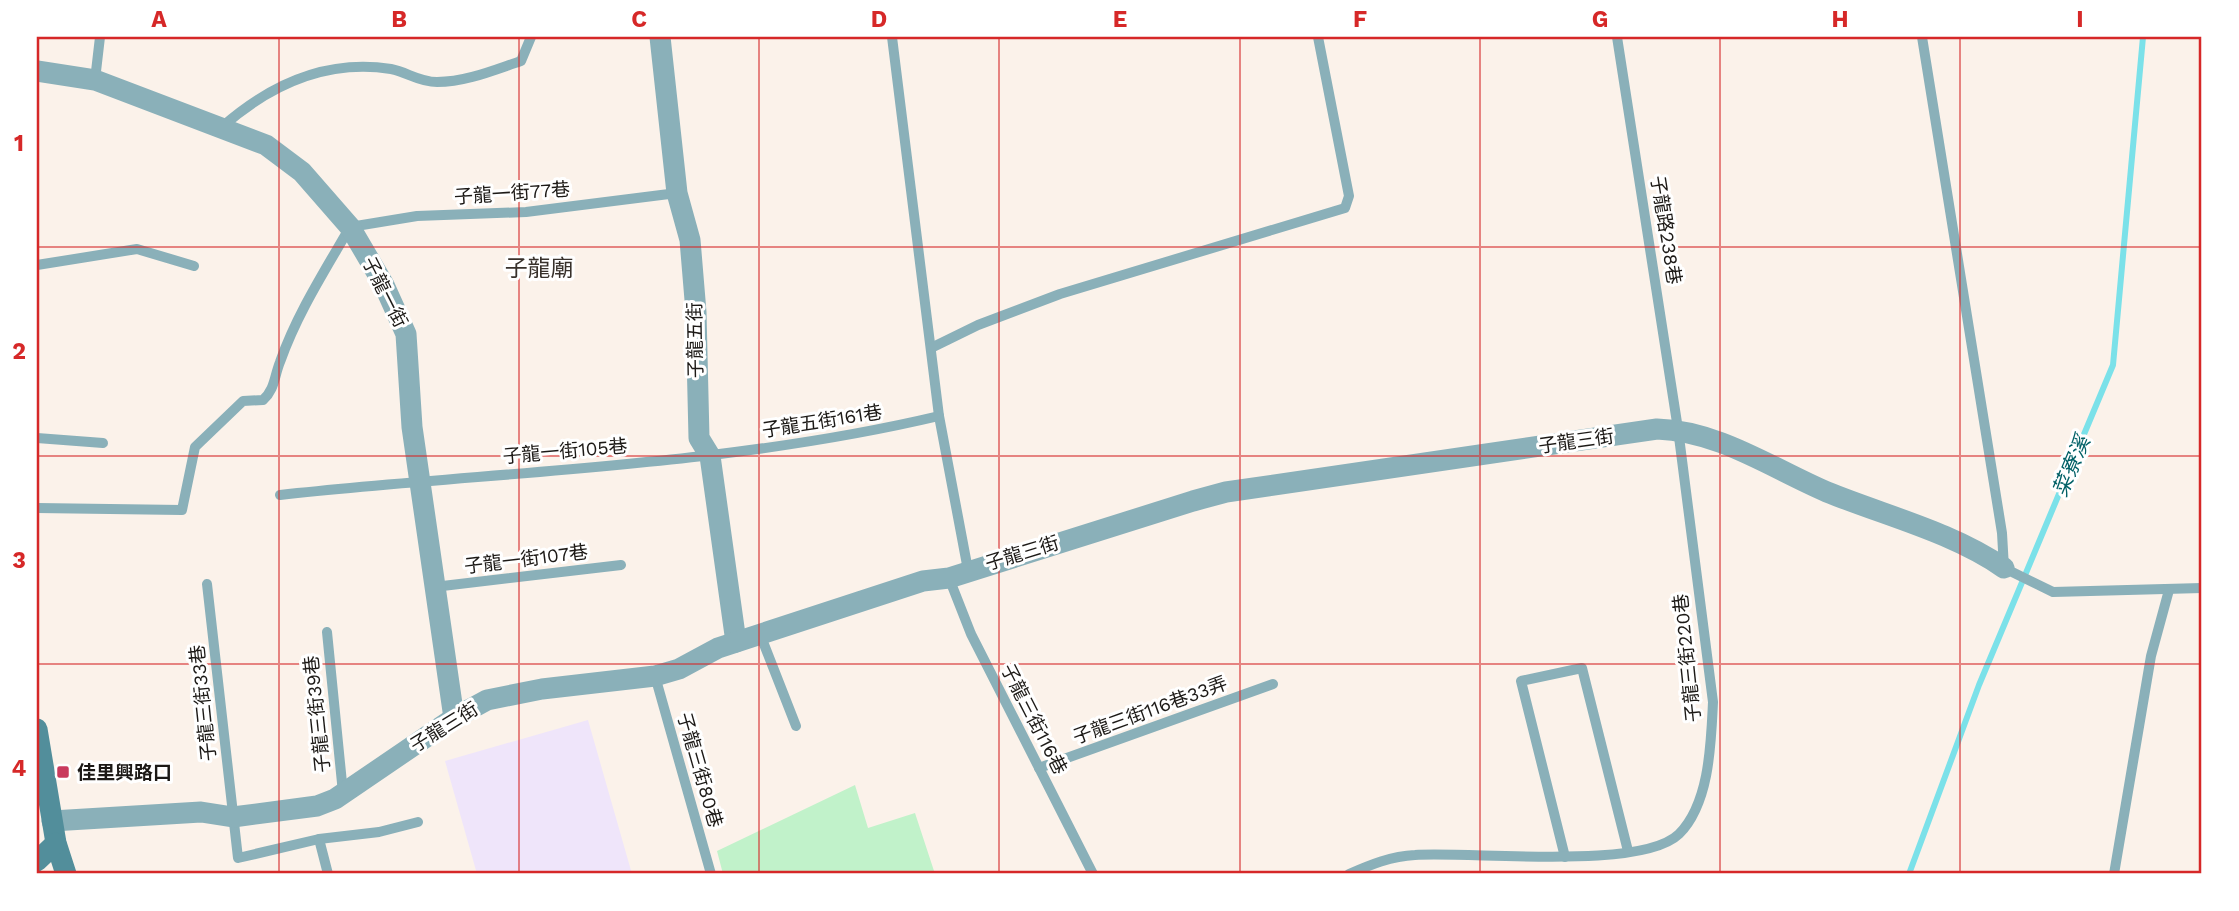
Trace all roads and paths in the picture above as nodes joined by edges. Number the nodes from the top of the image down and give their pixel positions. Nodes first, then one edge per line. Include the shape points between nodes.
1 (100, 37) edge
2 (531, 37) edge
3 (660, 37) edge
4 (892, 37) edge
5 (1318, 37) edge
6 (1617, 37) edge
7 (1922, 37) edge
8 (37, 71) edge
9 (95, 80) junction
10 (223, 125) junction
11 (677, 193) junction
12 (349, 227) junction
13 (37, 265) edge
14 (194, 266) dead end
15 (931, 348) junction
16 (939, 416) junction
17 (1678, 429) junction
18 (37, 438) edge
19 (103, 443) dead end
20 (710, 456) junction
21 (422, 480) junction
22 (280, 495) dead end
23 (37, 508) edge
24 (621, 565) dead end
25 (2004, 568) junction
26 (958, 574) junction
27 (207, 584) dead end
28 (434, 587) junction
29 (2202, 588) edge
30 (2169, 590) junction
31 (327, 632) dead end
32 (760, 634) junction
33 (736, 642) junction
34 (655, 676) junction
35 (1273, 684) dead end
36 (454, 718) junction
37 (796, 726) dead end
38 (37, 731) edge
39 (1039, 768) junction
40 (343, 793) junction
41 (233, 817) junction
42 (52, 821) junction
43 (418, 822) dead end
44 (319, 839) junction
45 (57, 843) junction
46 (1628, 851) junction
47 (1565, 857) junction
48 (37, 861) edge
49 (66, 874) edge
50 (328, 874) edge
51 (711, 874) edge
52 (1093, 874) edge
53 (1349, 874) edge
54 (2114, 874) edge

1 - 9 lane
2 - 10 lane via 521,61 464,79 419,80 394,69 363,66 304,76 249,103
3 - 11 street, 子龍五街
4 - 15 lane, 子龍三街116巷
5 - 15 lane via 1349,196 1345,208 1060,294
6 - 17 lane, 子龍路238巷
7 - 25 lane via 2000,519
8 - 9 street, 子龍一街
9 - 10 street, 子龍一街
10 - 12 street, 子龍一街 via 266,145 302,172
11 - 12 lane, 子龍一街77巷 via 526,212 417,216
11 - 20 street, 子龍五街 via 690,240 699,438
12 - 21 street, 子龍一街 via 384,285 406,334 412,427
12 - 23 lane via 295,320 272,391 263,400 243,401 195,447 182,510
13 - 14 lane via 137,249
15 - 16 lane, 子龍三街116巷
16 - 20 lane, 子龍五街161巷 via 865,433
16 - 26 lane, 子龍三街116巷
17 - 25 street, 子龍三街 via 1706,435 1825,491 1980,551
17 - 26 street, 子龍三街 via 1226,492
17 - 46 lane, 子龍三街220巷 via 1713,702 1712,734 1699,799 1688,823 1667,844
18 - 19 lane
20 - 21 lane, 子龍一街105巷
20 - 33 street, 子龍五街
21 - 22 lane, 子龍一街105巷
21 - 28 street, 子龍一街
24 - 28 lane, 子龍一街107巷
25 - 30 lane via 2053,592
26 - 32 street, 子龍三街
26 - 39 lane, 子龍三街116巷 via 971,634
27 - 41 lane, 子龍三街33巷
28 - 36 street, 子龍一街
29 - 30 lane
30 - 54 lane via 2151,656
31 - 40 lane, 子龍三街39巷
32 - 33 street, 子龍三街
32 - 37 lane
33 - 34 street, 子龍三街
34 - 36 street, 子龍三街 via 513,694
34 - 51 lane, 子龍三街80巷
35 - 39 lane, 子龍三街116巷33弄
36 - 40 street, 子龍三街
38 - 42 main road
39 - 52 lane, 子龍三街116巷
40 - 41 street, 子龍三街 via 317,806
41 - 42 street, 子龍三街 via 201,812
41 - 44 lane, 子龍三街33巷 via 238,858
42 - 45 main road
43 - 44 lane
44 - 50 lane
45 - 48 main road
45 - 49 main road
46 - 47 lane, 子龍三街220巷
46 - 47 lane via 1582,668 1521,681
47 - 53 lane, 子龍三街220巷 via 1413,855

